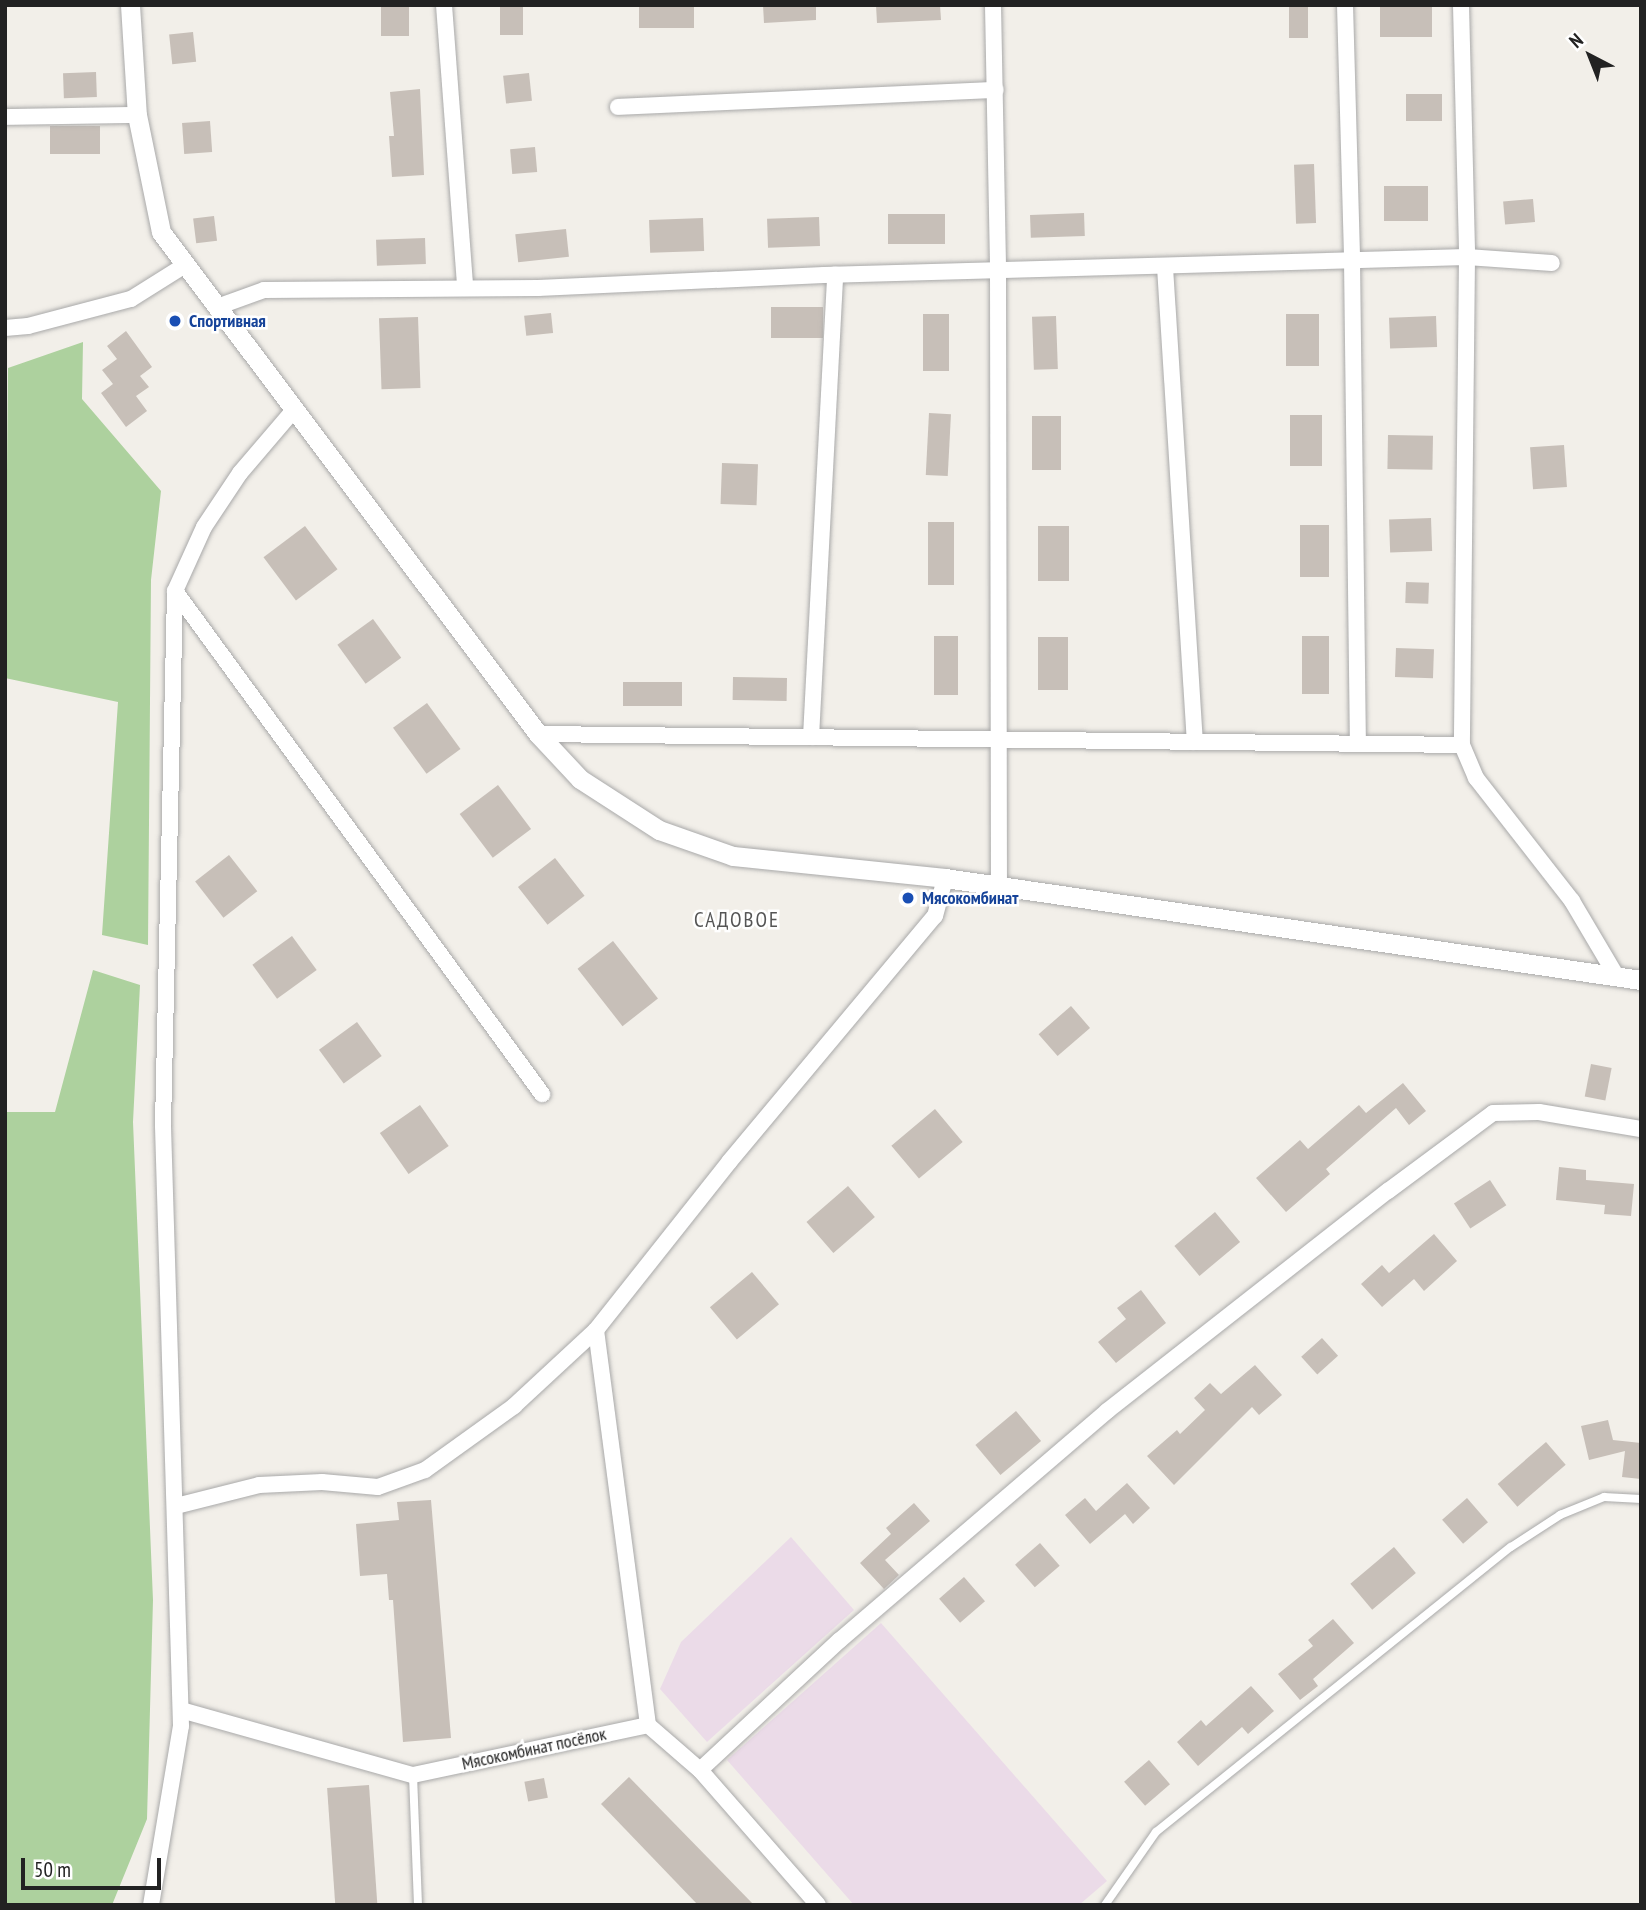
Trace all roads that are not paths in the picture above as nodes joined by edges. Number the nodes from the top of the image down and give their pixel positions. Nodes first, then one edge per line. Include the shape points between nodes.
1 (130, 5) edge
2 (444, 5) edge
3 (993, 5) edge
4 (1345, 5) edge
5 (1461, 5) edge
6 (996, 90) junction
7 (618, 107) dead end
8 (137, 115) junction
9 (5, 117) edge
10 (1467, 257) junction
11 (1352, 260) junction
12 (1552, 263) dead end
13 (185, 265) junction
14 (1166, 267) junction
15 (998, 273) junction
16 (835, 275) junction
17 (464, 287) junction
18 (217, 307) junction
19 (5, 328) edge
20 (293, 411) junction
21 (175, 591) junction
22 (538, 734) junction
23 (811, 737) junction
24 (1000, 739) junction
25 (1195, 742) junction
26 (1358, 744) junction
27 (1462, 745) junction
28 (945, 878) junction
29 (999, 886) junction
30 (1617, 977) junction
31 (1641, 980) edge
32 (542, 1094) dead end
33 (1641, 1129) edge
34 (596, 1330) junction
35 (1641, 1499) edge
36 (176, 1506) junction
37 (181, 1710) junction
38 (648, 1725) junction
39 (700, 1770) junction
40 (413, 1775) junction
41 (151, 1905) edge
42 (418, 1905) edge
43 (818, 1905) edge
44 (1105, 1905) edge

1 - 8 street
2 - 17 street
3 - 6 street
4 - 11 street
5 - 10 street
6 - 7 street
6 - 15 street
8 - 9 street
8 - 13 street via 161,232
10 - 11 street
10 - 12 street
10 - 27 street
11 - 14 street
11 - 26 street
13 - 18 street
13 - 19 street via 131,299
14 - 15 street
14 - 25 street
15 - 16 street
15 - 24 street
16 - 17 street
16 - 23 street
17 - 18 street via 264,290
18 - 20 street
20 - 21 street via 240,473 204,527
20 - 22 street
21 - 32 street
21 - 36 street via 163,1125
22 - 23 street
22 - 28 street via 580,779 671,835 733,856
23 - 24 street
24 - 25 street
24 - 29 street
25 - 26 street
26 - 27 street
27 - 30 street via 1476,778 1572,901
28 - 29 street
28 - 34 street via 935,916 729,1161
29 - 30 street
30 - 31 street
33 - 39 street via 1539,1112 1493,1113 1107,1412 840,1640
34 - 36 street via 514,1406 425,1471 378,1487 322,1482 259,1485
34 - 38 street
35 - 44 lane via 1604,1497 1560,1515 1511,1547 1156,1832
36 - 37 street
37 - 40 street, Мясокомбинат посёлок
37 - 41 street via 171,1799
38 - 39 street
38 - 40 street, Мясокомбинат посёлок
39 - 43 street
40 - 42 lane

